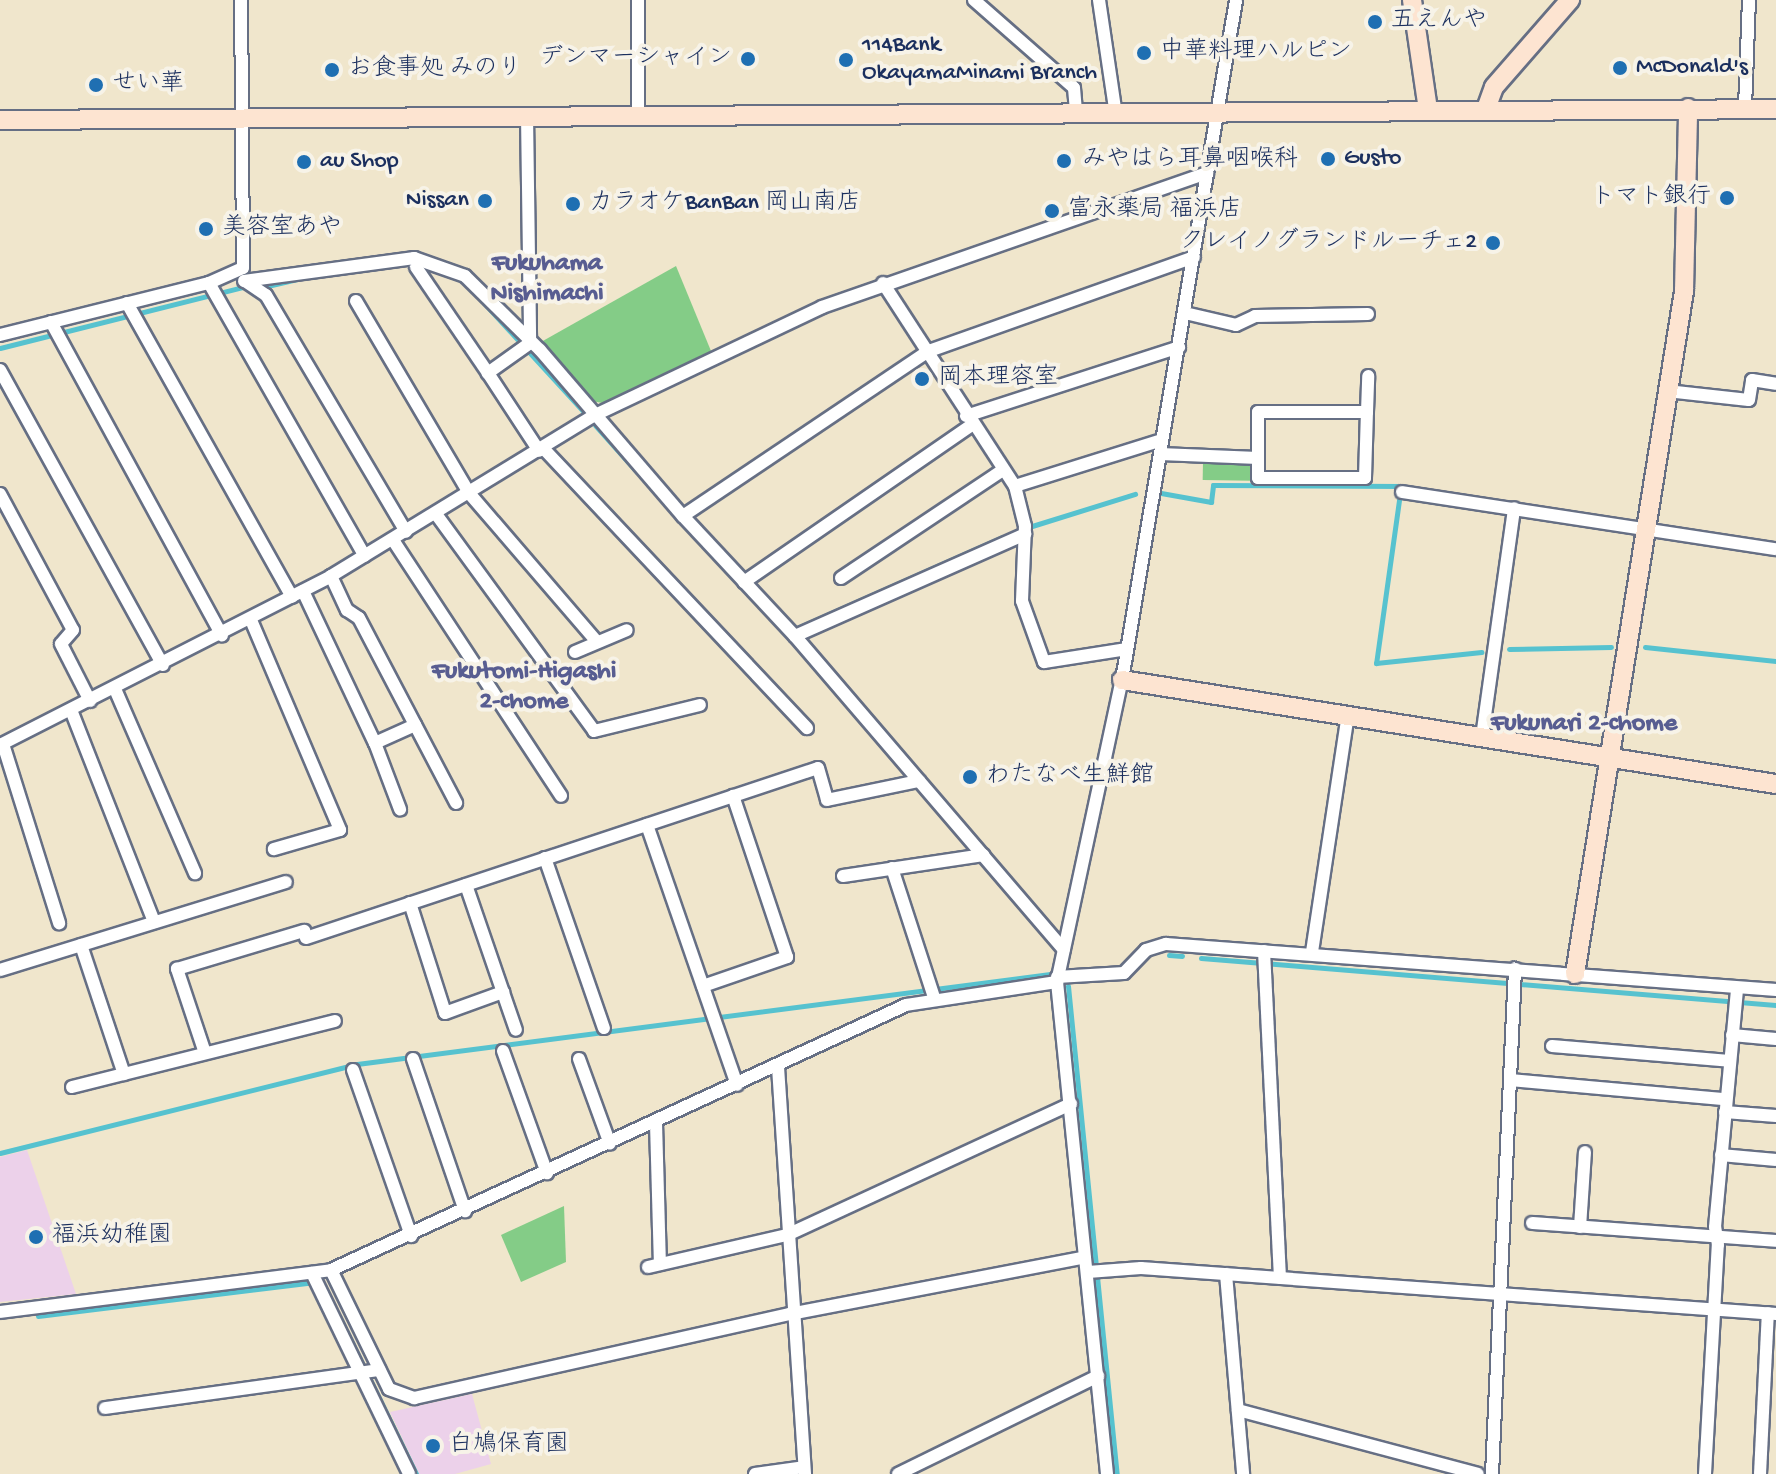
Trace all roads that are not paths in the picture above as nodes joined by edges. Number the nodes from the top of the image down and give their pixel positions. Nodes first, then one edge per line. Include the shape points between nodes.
1 (241, 0) edge
2 (638, 0) edge
3 (974, 0) edge
4 (1099, 0) edge
5 (1236, 0) edge
6 (1412, 0) edge
7 (1570, 0) edge
8 (1749, 0) edge
9 (1688, 108) junction
10 (1745, 108) junction
11 (1115, 109) junction
12 (1486, 109) junction
13 (1776, 109) edge
14 (1076, 110) junction
15 (1219, 110) junction
16 (1428, 110) junction
17 (638, 114) junction
18 (527, 115) junction
19 (243, 117) junction
20 (0, 120) edge
21 (1207, 173) junction
22 (1194, 257) junction
23 (416, 267) dead end
24 (240, 278) junction
25 (883, 283) junction
26 (213, 290) junction
27 (356, 301) dead end
28 (130, 310) junction
29 (1185, 313) junction
30 (1368, 314) dead end
31 (55, 329) junction
32 (0, 335) edge
33 (527, 346) junction
34 (1179, 347) junction
35 (929, 351) junction
36 (0, 370) edge
37 (488, 373) junction
38 (1368, 376) dead end
39 (1776, 384) edge
40 (1667, 391) junction
41 (1367, 412) junction
42 (595, 415) junction
43 (969, 421) junction
44 (1162, 440) junction
45 (541, 449) junction
46 (1160, 454) junction
47 (1258, 458) junction
48 (1003, 470) junction
49 (1015, 486) junction
50 (1402, 492) dead end
51 (469, 493) junction
52 (0, 494) edge
53 (1514, 508) junction
54 (436, 514) junction
55 (683, 516) junction
56 (1644, 527) junction
57 (406, 532) junction
58 (1025, 534) junction
59 (393, 540) junction
60 (1776, 549) edge
61 (365, 556) junction
62 (331, 576) junction
63 (841, 578) dead end
64 (744, 582) junction
65 (298, 594) junction
66 (251, 620) junction
67 (627, 630) dead end
68 (222, 635) junction
69 (795, 636) junction
70 (597, 642) junction
71 (1127, 649) junction
72 (575, 652) dead end
73 (163, 665) junction
74 (1122, 680) junction
75 (115, 689) junction
76 (90, 701) junction
77 (700, 705) dead end
78 (71, 710) junction
79 (1348, 715) junction
80 (415, 725) junction
81 (807, 728) dead end
82 (1482, 737) junction
83 (375, 743) junction
84 (2, 744) edge
85 (1609, 758) junction
86 (919, 781) junction
87 (1776, 784) edge
88 (561, 796) dead end
89 (733, 796) junction
90 (456, 803) dead end
91 (400, 809) dead end
92 (647, 825) junction
93 (274, 849) dead end
94 (983, 855) junction
95 (545, 858) junction
96 (892, 868) junction
97 (195, 873) dead end
98 (843, 876) dead end
99 (286, 882) dead end
100 (466, 885) junction
101 (410, 903) junction
102 (154, 922) junction
103 (59, 923) dead end
104 (81, 945) junction
105 (1064, 950) junction
106 (1312, 952) junction
107 (1264, 959) junction
108 (0, 970) edge
109 (1575, 974) junction
110 (1514, 978) junction
111 (1057, 980) junction
112 (703, 986) junction
113 (1776, 990) edge
114 (932, 991) junction
115 (503, 992) junction
116 (1736, 996) junction
117 (335, 1021) dead end
118 (604, 1028) dead end
119 (516, 1030) dead end
120 (1732, 1035) junction
121 (1776, 1039) edge
122 (1552, 1046) dead end
123 (503, 1051) dead end
124 (205, 1053) junction
125 (413, 1059) dead end
126 (579, 1059) dead end
127 (1729, 1061) junction
128 (778, 1067) junction
129 (353, 1070) dead end
130 (124, 1074) junction
131 (1510, 1080) junction
132 (737, 1085) junction
133 (72, 1087) dead end
134 (1071, 1104) junction
135 (1725, 1105) junction
136 (1776, 1116) edge
137 (656, 1123) junction
138 (610, 1144) junction
139 (1585, 1152) dead end
140 (1721, 1155) junction
141 (1776, 1160) edge
142 (547, 1173) junction
143 (465, 1211) junction
144 (1532, 1223) dead end
145 (1580, 1227) junction
146 (787, 1235) junction
147 (411, 1236) junction
148 (1716, 1236) junction
149 (1776, 1241) edge
150 (1085, 1257) junction
151 (331, 1270) junction
152 (1095, 1271) junction
153 (1226, 1274) junction
154 (1280, 1278) junction
155 (314, 1279) junction
156 (1500, 1292) junction
157 (1713, 1308) junction
158 (0, 1312) edge
159 (790, 1314) junction
160 (1772, 1314) edge
161 (368, 1372) junction
162 (1098, 1376) junction
163 (105, 1408) dead end
164 (1238, 1410) junction
165 (805, 1471) edge
166 (409, 1474) edge
167 (755, 1474) edge
168 (898, 1474) edge
169 (1107, 1474) edge
170 (1243, 1474) edge
171 (1478, 1474) edge
172 (1492, 1474) edge
173 (1705, 1474) edge
174 (1760, 1474) edge

1 - 19 street
2 - 17 street
3 - 14 street via 1074,88
4 - 11 street
5 - 15 street
6 - 16 street
7 - 12 street via 1494,87
8 - 10 street
9 - 10 street
9 - 12 street
9 - 40 street via 1688,252
10 - 13 street
11 - 14 street
11 - 15 street
12 - 16 street
14 - 17 street
15 - 16 street
15 - 21 street
17 - 18 street
18 - 19 street
18 - 33 street
19 - 20 street
19 - 24 street via 245,259
21 - 22 street
21 - 25 street
22 - 29 street
22 - 35 street
23 - 37 street
24 - 26 street
24 - 33 street via 373,259 422,258 465,276
24 - 57 street via 266,295
25 - 35 street
25 - 42 street
26 - 28 street
26 - 61 street
27 - 51 street
28 - 31 street
28 - 65 street
29 - 30 street via 1236,325 1255,316
29 - 34 street
31 - 32 street
31 - 68 street
33 - 37 street
33 - 42 street
34 - 43 street
34 - 44 street
35 - 43 street
35 - 55 street
36 - 73 street
37 - 45 street
38 - 41 street
39 - 40 street via 1752,380 1749,400
40 - 56 street
41 - 47 street via 1258,412
41 - 47 street via 1365,478 1258,478
42 - 45 street
42 - 55 street
43 - 48 street
43 - 64 street
44 - 46 street
44 - 49 street
45 - 51 street
45 - 81 street
46 - 47 street
46 - 71 street
48 - 49 street
48 - 63 street
49 - 58 street
50 - 53 street
51 - 54 street
51 - 70 street
52 - 76 street via 73,630 61,644
53 - 56 street
53 - 82 street
54 - 57 street
54 - 77 street via 594,731
55 - 64 street
56 - 60 street
56 - 85 street
57 - 59 street
58 - 69 street
58 - 71 street via 1022,601 1044,662
59 - 61 street
59 - 88 street
61 - 62 street
62 - 65 street
62 - 80 street
64 - 69 street
65 - 66 street
65 - 83 street
66 - 68 street
66 - 93 street via 340,830
67 - 70 street
68 - 73 street
69 - 86 street
70 - 72 street
71 - 74 street
73 - 75 street
74 - 79 street
74 - 105 street
75 - 76 street
75 - 97 street
76 - 78 street
78 - 84 street
78 - 102 street
79 - 82 street
79 - 106 street
80 - 83 street
80 - 90 street
82 - 85 street
83 - 91 street
84 - 103 street
85 - 87 street
85 - 109 street
86 - 89 street via 827,800 818,768
86 - 94 street
89 - 92 street
89 - 112 street via 787,957
92 - 95 street
92 - 112 street
94 - 96 street
94 - 105 street
95 - 100 street
95 - 118 street
96 - 98 street
96 - 114 street
99 - 102 street
100 - 101 street
100 - 115 street
101 - 115 street via 445,1013
101 - 124 street via 177,969
102 - 104 street
104 - 108 street
104 - 130 street
105 - 111 street
106 - 107 street
106 - 110 street
107 - 111 street via 1166,944 1146,950 1124,973
107 - 154 street
109 - 110 street
109 - 116 street
110 - 131 street
111 - 114 street
111 - 134 street
112 - 132 street
113 - 116 street
114 - 128 street
115 - 119 street
116 - 120 street
117 - 124 street
120 - 121 street
120 - 127 street
122 - 127 street
123 - 142 street
124 - 130 street
125 - 143 street
126 - 138 street
127 - 135 street
128 - 132 street
128 - 146 street
129 - 147 street
130 - 133 street
131 - 135 street
131 - 156 street
132 - 137 street
134 - 146 street
134 - 150 street
135 - 136 street
135 - 140 street
137 - 138 street
137 - 146 street via 654,1266
138 - 142 street
139 - 145 street
140 - 141 street
140 - 148 street
142 - 143 street
143 - 147 street
144 - 145 street
145 - 148 street
146 - 159 street
147 - 151 street
148 - 149 street
148 - 157 street
150 - 152 street
150 - 159 street
151 - 155 street
151 - 161 street
152 - 153 street
152 - 162 street
153 - 154 street
153 - 164 street
154 - 156 street
155 - 158 street
155 - 161 street
156 - 157 street
156 - 172 street
157 - 160 street
157 - 173 street
159 - 161 street via 414,1398 389,1389
159 - 165 street
160 - 174 street
161 - 163 street
161 - 166 street
162 - 168 street
162 - 169 street
164 - 170 street
164 - 171 street
165 - 167 street

